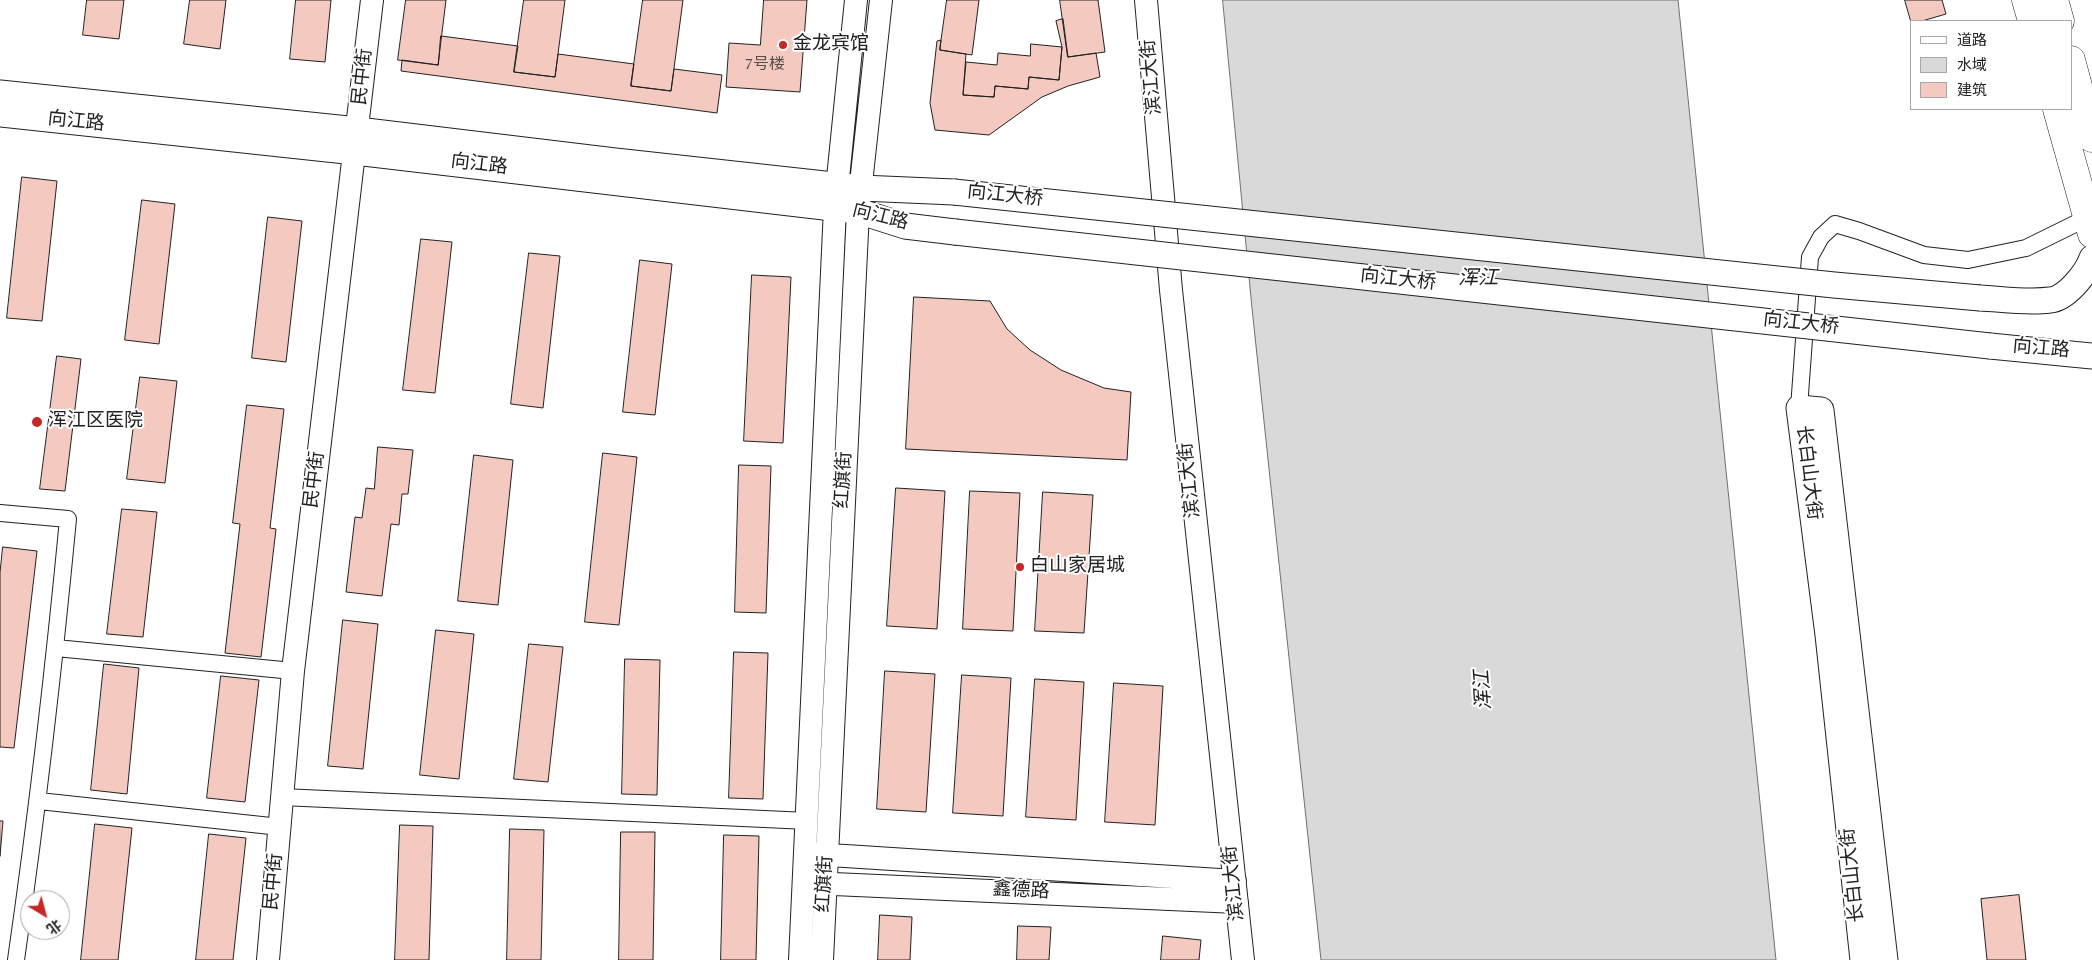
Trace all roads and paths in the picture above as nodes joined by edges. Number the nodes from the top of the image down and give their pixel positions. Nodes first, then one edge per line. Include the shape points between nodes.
1 (372, 0) edge
2 (856, 0) edge
3 (881, 0) edge
4 (1146, 0) edge
5 (2026, 0) edge
6 (2054, 0) edge
7 (2032, 20) edge
8 (2060, 20) edge
9 (2072, 64) edge
10 (0, 93) edge
11 (2057, 110) edge
12 (0, 114) edge
13 (2092, 138) edge
14 (356, 141) junction
15 (954, 192) joint
16 (848, 198) junction
17 (2090, 226) edge
18 (955, 232) joint
19 (2092, 258) edge
20 (1990, 346) joint
21 (2092, 356) edge
22 (1799, 408) junction
23 (0, 513) edge
24 (56, 648) junction
25 (293, 671) junction
26 (282, 797) junction
27 (39, 801) junction
28 (808, 820) junction
29 (280, 827) junction
30 (817, 855) junction
31 (815, 883) junction
32 (1236, 892) junction
33 (16, 960) edge
34 (268, 960) edge
35 (800, 960) edge
36 (822, 960) edge
37 (1242, 960) edge
38 (1863, 960) edge
39 (1885, 960) edge

1 - 14 street, 民中街
2 - 16 street
3 - 16 street, 红旗街
4 - 32 street, 滨江大街 via 1171,290
5 - 7 highway
6 - 8 highway
9 - 13 highway
10 - 14 main road, 向江路
11 - 17 highway
12 - 14 main road, 向江路
14 - 16 main road, 向江路
14 - 25 street, 民中街
15 - 16 main road, 向江路
15 - 19 main road, 向江大桥, bridge via 1980,298 2052,301 2078,281
16 - 18 main road, 向江路 via 906,226
16 - 28 street
16 - 30 street, 红旗街
17 - 22 street via 2026,248 1968,260 1924,255 1835,224 1821,237 1810,257
18 - 20 main road, 向江大桥, bridge
20 - 21 main road, 向江路
22 - 38 main road, 长白山大街 via 1829,644
22 - 39 main road, 长白山大街 via 1821,410
23 - 24 street via 68,519
24 - 25 street
24 - 27 street
25 - 26 street, 民中街
26 - 28 street
26 - 29 street, 民中街
27 - 29 street
27 - 33 street
28 - 30 street
29 - 34 street, 民中街
30 - 31 street, 红旗街
30 - 32 street, 鑫德路
31 - 32 street, 鑫德路
31 - 35 street
31 - 36 street, 红旗街
32 - 37 street, 滨江大街

